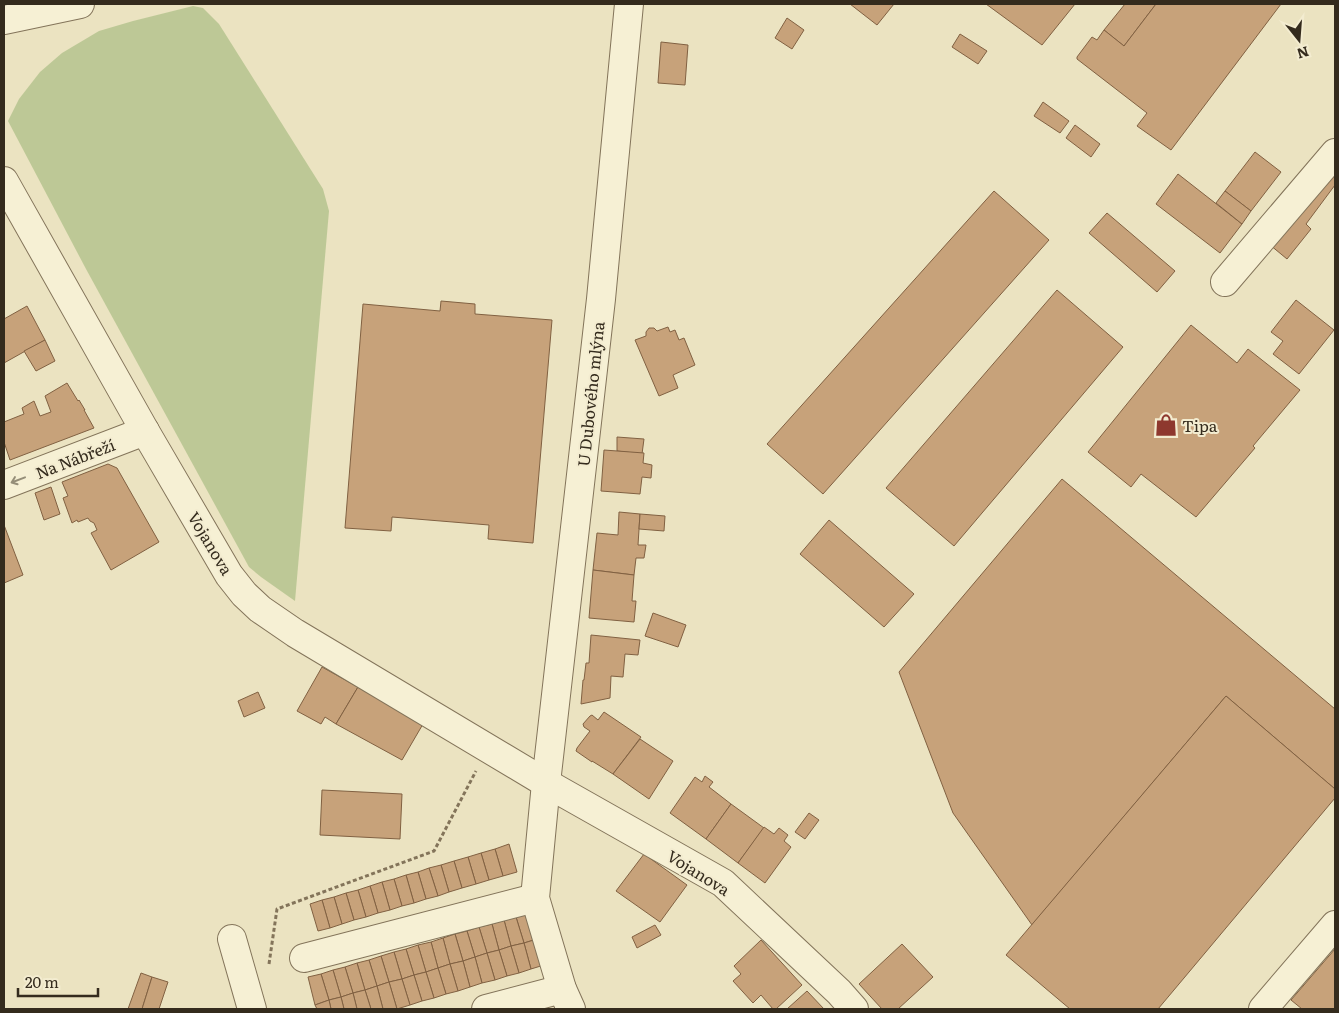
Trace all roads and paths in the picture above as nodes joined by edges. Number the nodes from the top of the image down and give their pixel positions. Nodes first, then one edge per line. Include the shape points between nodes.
1 (80, 4) edge
2 (629, 4) edge
3 (4, 20) edge
4 (1335, 153) edge
5 (4, 180) edge
6 (1225, 282) dead end
7 (145, 431) junction
8 (4, 485) edge
9 (488, 748) junction
10 (546, 783) junction
11 (536, 898) junction
12 (1335, 925) edge
13 (232, 939) dead end
14 (304, 958) dead end
15 (268, 973) dead end
16 (566, 999) edge
17 (252, 1009) edge
18 (486, 1009) edge
19 (854, 1009) edge
20 (1263, 1009) edge

1 - 3 street
2 - 10 street, U Dubového mlýna via 601,300
4 - 6 street
5 - 7 street, Vojanova
7 -> 8 street, Na Nábřeží
7 - 9 street, Vojanova via 228,575 260,609
9 - 10 street, Vojanova
9 - 15 path via 434,851 277,908
10 - 11 street
10 - 19 street, Vojanova via 723,883
11 - 14 street
11 - 16 street
12 - 20 street
13 - 17 street
16 - 18 street

